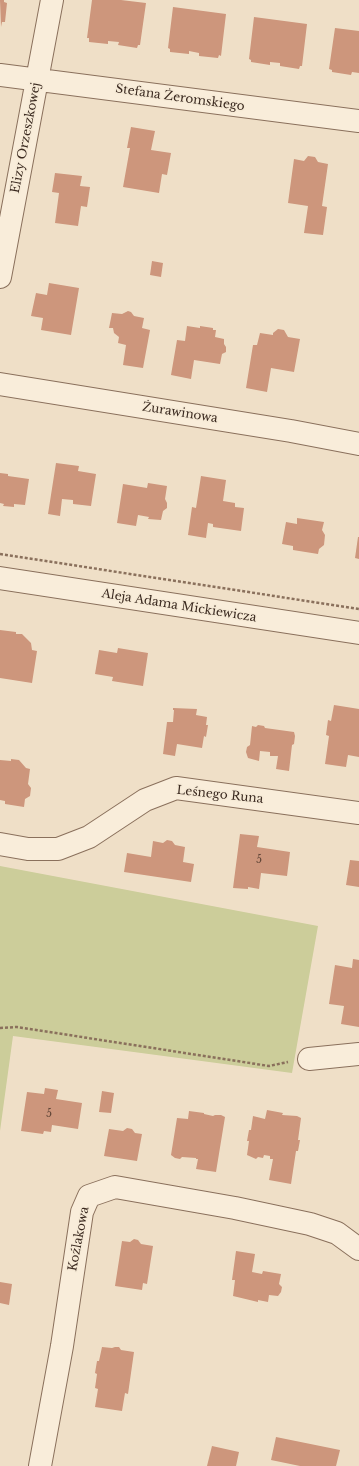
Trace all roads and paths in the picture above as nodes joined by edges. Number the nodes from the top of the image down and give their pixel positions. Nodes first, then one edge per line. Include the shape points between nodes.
1 (52, 0) edge
2 (0, 75) edge
3 (37, 79) junction
4 (359, 121) edge
5 (0, 277) edge
6 (0, 384) edge
7 (359, 444) edge
8 (0, 554) edge
9 (0, 578) edge
10 (359, 609) edge
11 (359, 633) edge
12 (359, 813) edge
13 (0, 844) edge
14 (0, 1028) edge
15 (359, 1054) edge
16 (309, 1059) joint
17 (359, 1249) edge
18 (40, 1466) edge

1 - 3 street, Elizy Orzeszkowej
2 - 3 street, Stefana Żeromskiego
3 - 4 street, Stefana Żeromskiego
3 - 5 street, Elizy Orzeszkowej
6 - 7 street, Żurawinowa
8 - 10 path
9 - 11 street, Aleja Adama Mickiewicza
12 - 13 street, Leśnego Runa via 176,788 145,800 89,838 58,849 28,849
14 - 16 path via 17,1027 269,1066
15 - 16 street
17 - 18 street, Koźlakowa via 337,1233 310,1224 235,1208 116,1187 89,1196 82,1212 62,1346

